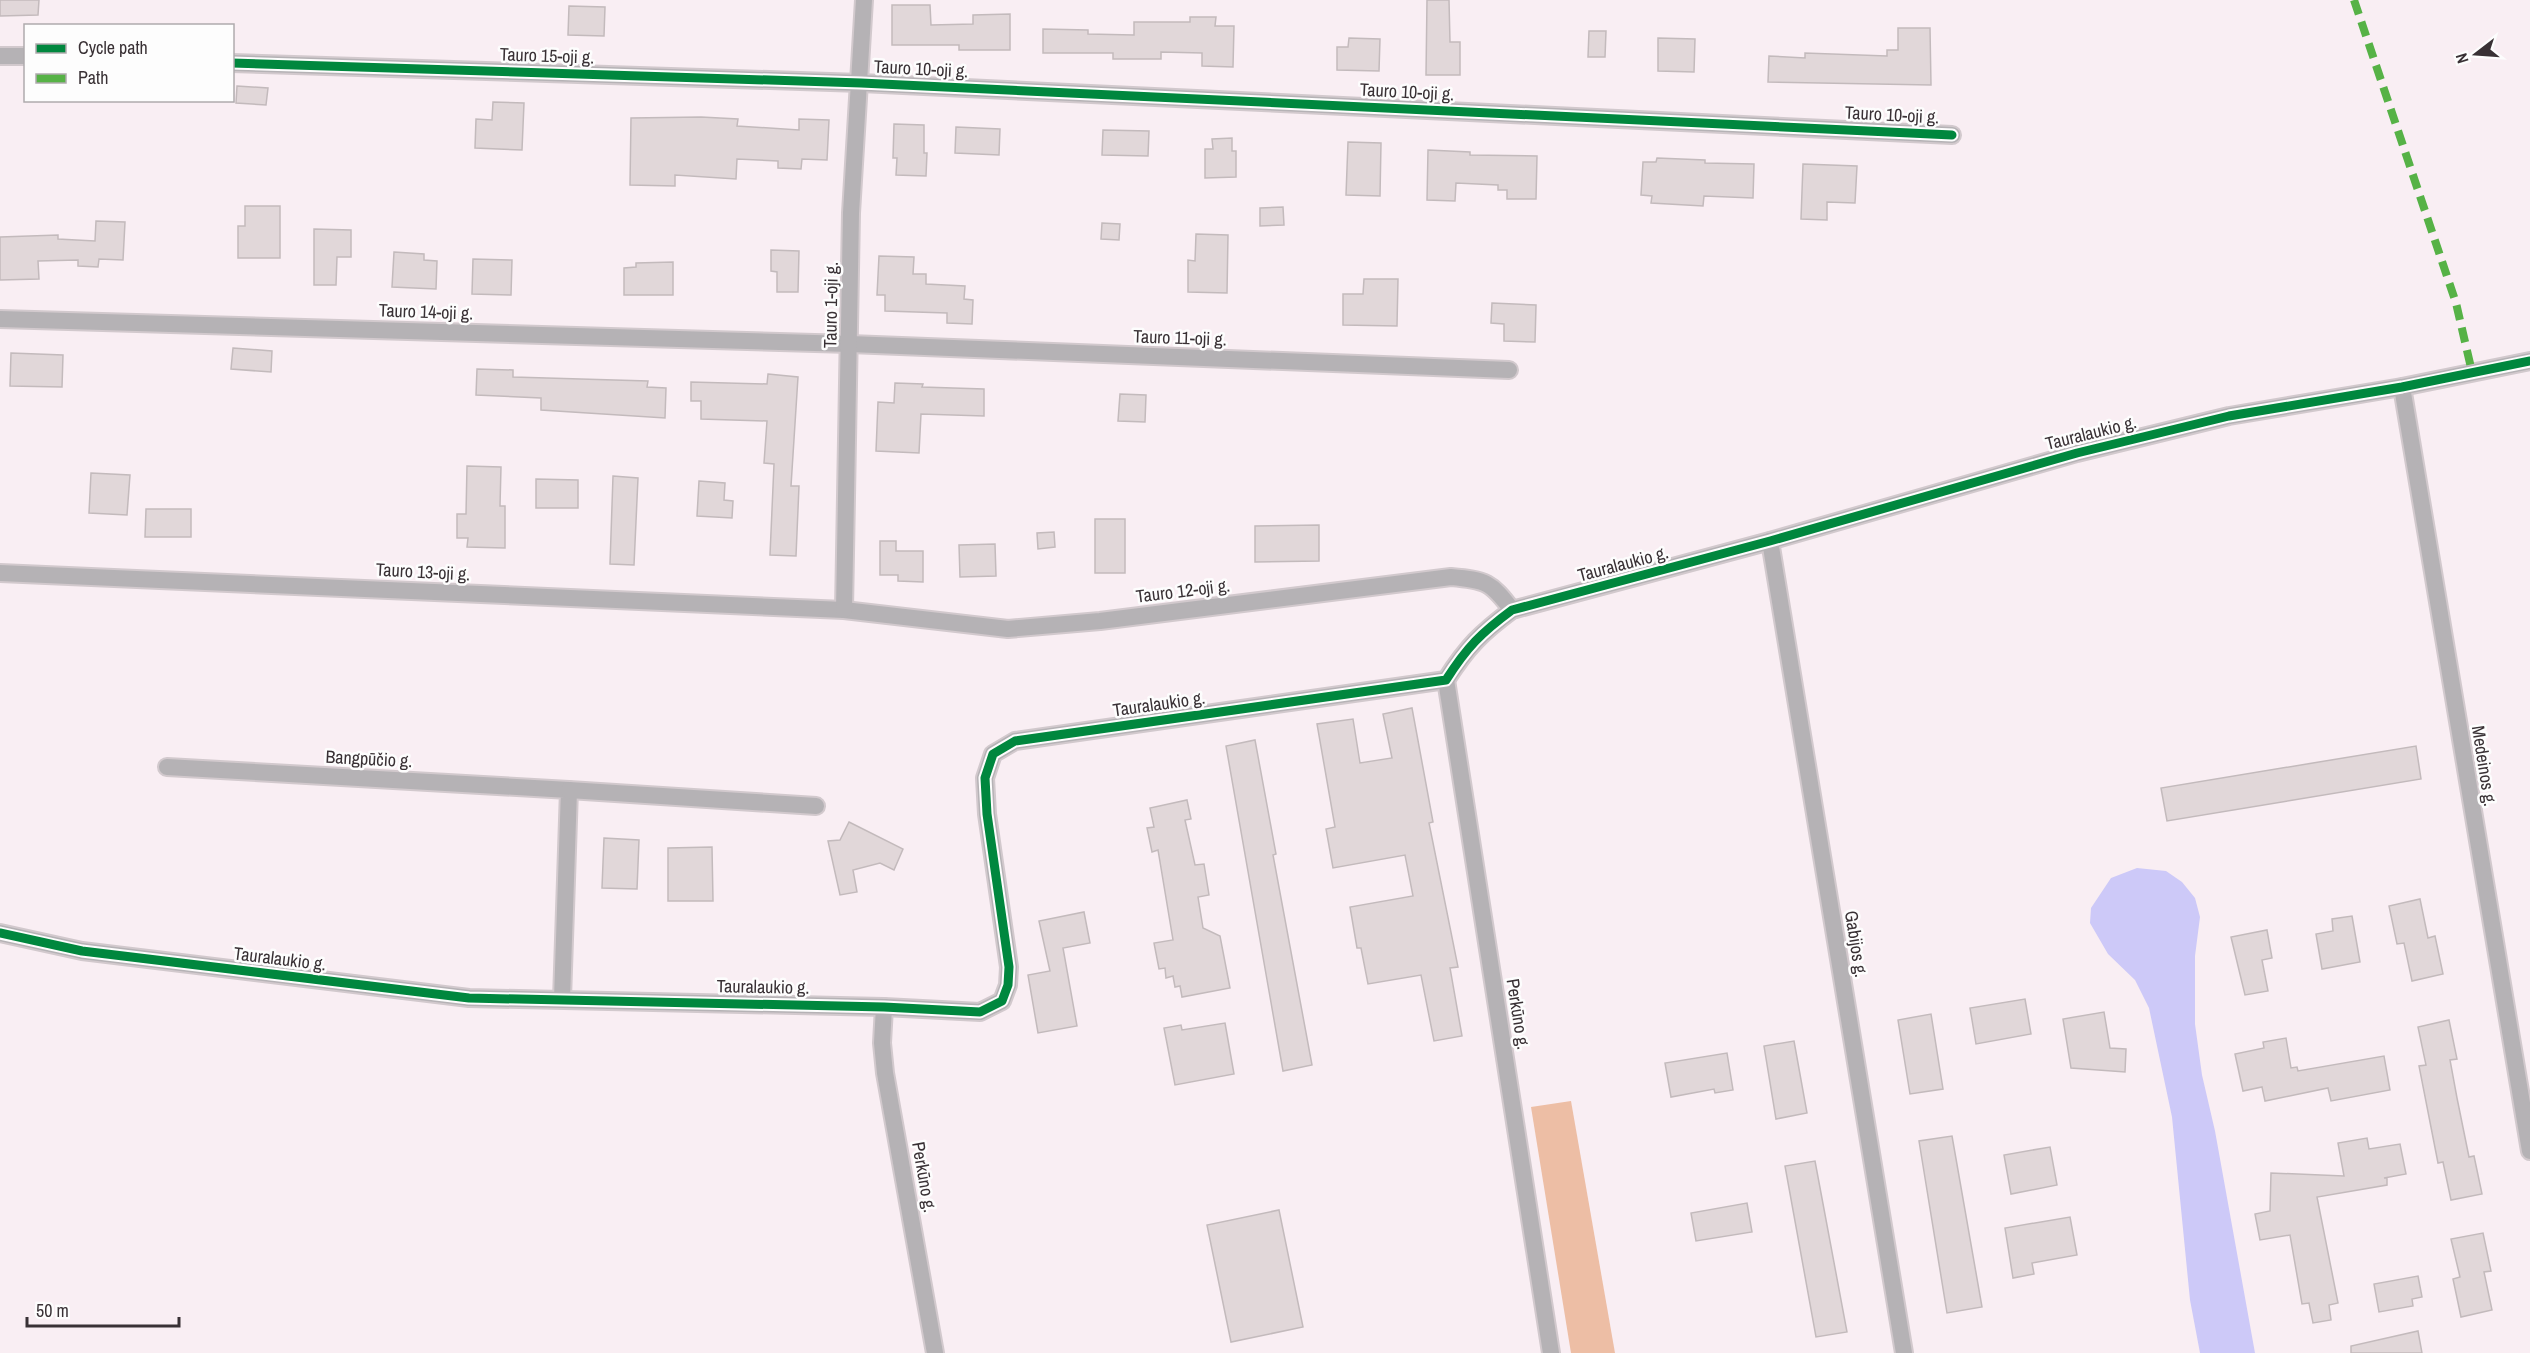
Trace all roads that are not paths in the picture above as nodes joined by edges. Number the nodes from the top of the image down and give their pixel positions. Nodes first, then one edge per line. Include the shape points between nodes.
1 (864, 0) edge
2 (0, 56) edge
3 (24, 56) edge
4 (234, 63) edge
5 (861, 83) junction
6 (1952, 135) dead end
7 (0, 319) edge
8 (850, 344) junction
9 (2530, 361) edge
10 (1509, 370) dead end
11 (2402, 387) junction
12 (1770, 542) junction
13 (0, 573) edge
14 (844, 610) junction
15 (1512, 610) junction
16 (1446, 680) junction
17 (167, 767) dead end
18 (569, 790) junction
19 (816, 806) dead end
20 (0, 933) edge
21 (562, 999) junction
22 (884, 1006) junction
23 (2530, 1151) edge
24 (935, 1353) edge
25 (1551, 1353) edge
26 (1904, 1353) edge

1 - 5 street, Tauro 1-oji g.
2 - 3 street
4 - 5 street, Tauro 15-oji g.
5 - 6 street, Tauro 10-oji g.
5 - 8 street, Tauro 1-oji g. via 851,213
7 - 8 street, Tauro 14-oji g.
8 - 10 street, Tauro 11-oji g.
8 - 14 street, Tauro 1-oji g.
9 - 11 street, Tauralaukio g.
11 - 12 street, Tauralaukio g. via 2229,416 2077,453
11 - 23 street, Medeinos g.
12 - 15 street, Tauralaukio g.
12 - 26 street, Gabijos g.
13 - 14 street, Tauro 13-oji g.
14 - 15 street, Tauro 12-oji g. via 1008,629 1451,576 1475,579 1496,588
15 - 16 street, Tauralaukio g. via 1465,650
16 - 22 street, Tauralaukio g. via 1016,741 993,754 985,778 1008,967 1008,985 1002,1001 980,1012
16 - 25 street, Perkūno g.
17 - 18 street, Bangpūčio g.
18 - 19 street, Bangpūčio g.
18 - 21 street
20 - 21 street, Tauralaukio g. via 82,951 470,998
21 - 22 street, Tauralaukio g.
22 - 24 street, Perkūno g. via 885,1073

